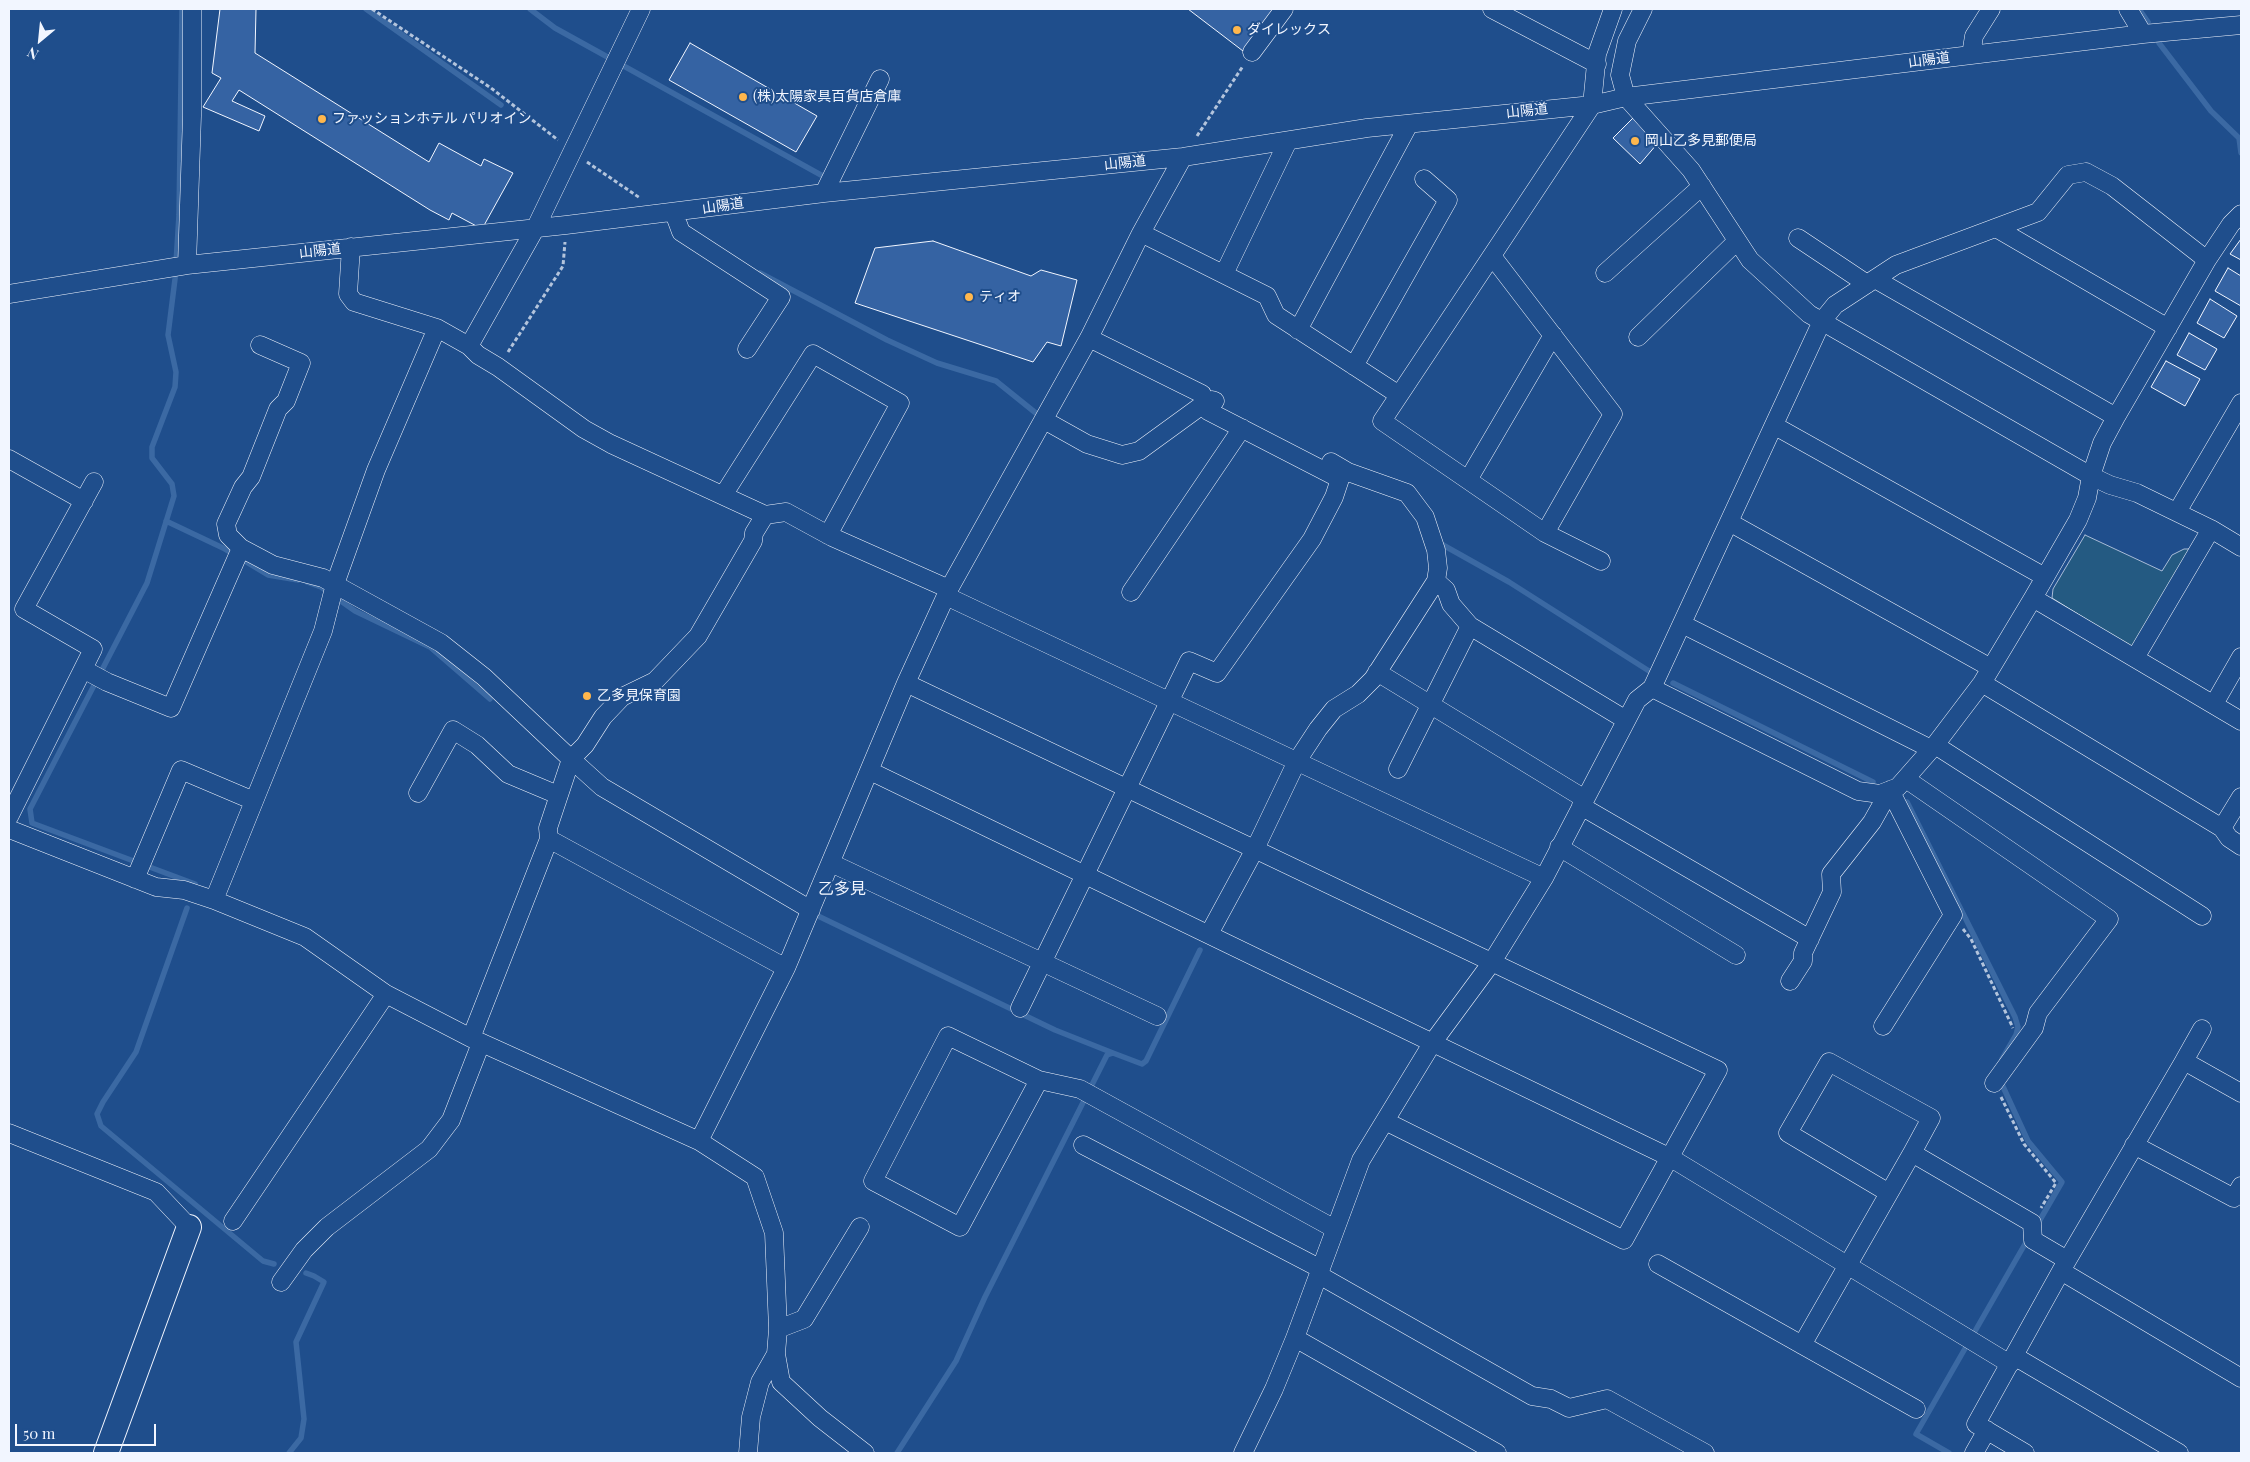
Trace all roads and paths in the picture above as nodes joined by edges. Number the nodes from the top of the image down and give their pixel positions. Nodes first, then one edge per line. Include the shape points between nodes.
1 (192, 9) edge
2 (372, 9) edge
3 (641, 9) edge
4 (1284, 9) edge
5 (1492, 9) edge
6 (1613, 9) edge
7 (1643, 9) edge
8 (1991, 9) edge
9 (2128, 9) edge
10 (2241, 25) edge
11 (2143, 34) junction
12 (1252, 52) joint
13 (1971, 55) junction
14 (1597, 64) junction
15 (880, 79) dead end
16 (1626, 97) junction
17 (1592, 104) junction
18 (1408, 124) junction
19 (1288, 141) junction
20 (573, 151) junction
21 (1183, 158) junction
22 (1424, 179) dead end
23 (1702, 186) junction
24 (824, 193) junction
25 (668, 213) junction
26 (2241, 214) edge
27 (566, 225) junction
28 (535, 228) junction
29 (1996, 228) junction
30 (1141, 233) junction
31 (1798, 238) dead end
32 (1738, 241) junction
33 (351, 247) junction
34 (1492, 256) junction
35 (2207, 260) junction
36 (179, 267) junction
37 (1605, 273) dead end
38 (1224, 274) junction
39 (1871, 282) junction
40 (9, 294) edge
41 (1822, 321) junction
42 (438, 328) junction
43 (2168, 328) junction
44 (1298, 330) junction
45 (1552, 335) junction
46 (1638, 337) dead end
47 (1089, 338) junction
48 (260, 345) dead end
49 (469, 346) junction
50 (747, 349) dead end
51 (1354, 366) junction
52 (498, 367) junction
53 (1399, 395) junction
54 (1205, 403) junction
55 (2241, 403) edge
56 (2116, 417) junction
57 (1044, 420) junction
58 (1775, 426) junction
59 (1242, 428) junction
60 (9, 460) edge
61 (2091, 476) junction
62 (1468, 480) junction
63 (94, 482) dead end
64 (724, 494) junction
65 (84, 501) junction
66 (2177, 512) junction
67 (765, 515) junction
68 (1730, 522) junction
69 (2211, 529) junction
70 (1545, 533) junction
71 (828, 535) junction
72 (2241, 547) edge
73 (239, 555) junction
74 (1601, 561) dead end
75 (2045, 577) junction
76 (1436, 581) junction
77 (333, 592) junction
78 (947, 592) junction
79 (1131, 592) dead end
80 (2033, 598) junction
81 (1682, 624) junction
82 (1470, 626) junction
83 (2241, 657) edge
84 (2135, 658) junction
85 (86, 671) junction
86 (1377, 672) junction
87 (1986, 676) junction
88 (906, 683) junction
89 (1652, 688) junction
90 (1168, 701) junction
91 (2214, 704) junction
92 (1430, 706) junction
93 (1626, 720) junction
94 (2241, 721) edge
95 (1933, 747) junction
96 (571, 759) junction
97 (1297, 762) junction
98 (1398, 768) dead end
99 (870, 771) junction
100 (1906, 779) junction
101 (1126, 788) junction
102 (1890, 790) junction
103 (418, 793) dead end
104 (558, 796) junction
105 (2241, 797) edge
106 (254, 801) junction
107 (1583, 802) junction
108 (9, 817) edge
109 (2222, 828) junction
110 (9, 829) edge
111 (549, 839) junction
112 (2241, 846) edge
113 (1559, 848) junction
114 (1255, 849) junction
115 (831, 863) junction
116 (140, 868) junction
117 (1085, 874) junction
118 (1544, 878) junction
119 (214, 900) junction
120 (811, 910) junction
121 (2202, 916) dead end
122 (1209, 934) junction
123 (1810, 939) junction
124 (1736, 955) dead end
125 (1042, 962) junction
126 (1492, 962) junction
127 (786, 968) junction
128 (1790, 981) dead end
129 (386, 994) junction
130 (1020, 1008) dead end
131 (1157, 1016) dead end
132 (1883, 1026) dead end
133 (2202, 1029) dead end
134 (476, 1040) junction
135 (1433, 1042) junction
136 (2184, 1061) junction
137 (1997, 1079) dead end
138 (1039, 1080) junction
139 (2241, 1093) edge
140 (1385, 1121) junction
141 (9, 1133) edge
142 (699, 1141) junction
143 (1083, 1145) dead end
144 (2134, 1145) junction
145 (1912, 1153) junction
146 (1671, 1158) junction
147 (2241, 1186) edge
148 (1889, 1193) junction
149 (233, 1221) dead end
150 (189, 1226) joint
151 (860, 1227) dead end
152 (1335, 1229) junction
153 (1658, 1264) dead end
154 (1848, 1265) junction
155 (2064, 1266) junction
156 (1320, 1272) junction
157 (281, 1282) dead end
158 (778, 1329) junction
159 (1295, 1338) junction
160 (1802, 1345) junction
161 (776, 1354) junction
162 (2012, 1360) junction
163 (2241, 1378) edge
164 (1916, 1409) dead end
165 (1987, 1430) junction
166 (106, 1453) edge
167 (748, 1453) edge
168 (865, 1453) edge
169 (1243, 1453) edge
170 (1497, 1453) edge
171 (1705, 1453) edge
172 (1974, 1453) edge
173 (2025, 1453) edge
174 (2179, 1453) edge

1 - 36 street via 192,116
2 - 20 path via 491,88
3 - 20 street
4 - 12 street
5 - 14 street
6 - 14 street via 1597,54
7 - 16 street via 1627,41 1620,76
8 - 13 street via 1974,36
9 - 11 street
10 - 11 street, 山陽道
11 - 13 street, 山陽道
12 - 21 path
13 - 16 street, 山陽道
14 - 17 street
15 - 24 street
16 - 17 street, 山陽道
16 - 23 street
17 - 18 street, 山陽道
17 - 34 street
18 - 19 street, 山陽道
18 - 44 street
19 - 21 street, 山陽道
19 - 38 street
20 - 25 path
20 - 28 street
21 - 24 street, 山陽道
21 - 30 street
22 - 51 street via 1448,200
23 - 32 street
23 - 37 street
24 - 25 street, 山陽道
25 - 27 street, 山陽道
25 - 50 street via 681,232 781,297
26 - 35 street
27 - 28 street, 山陽道
27 - 52 path via 563,266
28 - 33 street, 山陽道
28 - 49 street
29 - 35 street via 2038,212 2068,175 2086,172 2112,186
29 - 39 street via 1896,265
29 - 43 street
30 - 38 street
30 - 47 street
31 - 39 street
32 - 41 street via 1750,260 1809,314
32 - 46 street
33 - 36 street, 山陽道
33 - 42 street via 348,294 354,302
34 - 45 street
34 - 53 street
35 - 43 street
36 - 40 street, 山陽道
38 - 44 street via 1267,296 1276,314
39 - 41 street via 1835,305
39 - 56 street
41 - 58 street
41 - 61 street
42 - 49 street
42 - 77 street via 376,470
43 - 56 street
44 - 51 street
45 - 62 street
45 - 70 street via 1614,414
47 - 54 street via 1202,394
47 - 57 street
48 - 73 street via 301,363 226,524
49 - 52 street
51 - 53 street
52 - 64 street via 584,429
53 - 62 street via 1382,421
54 - 57 street via 1139,451 1122,454 1086,444
54 - 59 street via 1208,411
54 - 76 street via 1212,400 1348,472 1407,493 1425,517 1436,550
55 - 66 street
56 - 61 street via 2102,443
57 - 78 street
58 - 68 street
58 - 75 street
59 - 79 street
59 - 90 street via 1340,478 1312,539 1217,673 1189,661
60 - 65 street
61 - 66 street
61 - 75 street via 2078,520
62 - 70 street
63 - 65 street
64 - 67 street
64 - 71 street via 813,354 900,403
65 - 85 street via 24,609 93,649
66 - 69 street
67 - 71 street via 786,512
67 - 96 street via 698,636 655,681 622,697
68 - 81 street
68 - 87 street
69 - 72 street
69 - 84 street
70 - 74 street
71 - 78 street
73 - 77 street via 324,578
73 - 85 street via 172,708
75 - 80 street
76 - 82 street via 1446,590 1451,604
76 - 86 street
77 - 96 street via 441,643 484,677
77 - 106 street via 323,631
78 - 88 street
78 - 90 street
80 - 84 street
80 - 87 street
81 - 89 street
81 - 95 street
82 - 92 street
82 - 93 street
83 - 91 street
84 - 91 street
85 - 108 street
86 - 92 street
86 - 97 street via 1358,694 1334,709
87 - 95 street
87 - 109 street
88 - 99 street
88 - 101 street
89 - 93 street via 1637,700
89 - 102 street via 1858,791 1880,794
90 - 97 street
90 - 101 street
91 - 94 street
92 - 98 street
92 - 107 street
93 - 107 street
95 - 100 street
95 - 121 street
96 - 104 street
96 - 120 street via 602,787
97 - 114 street
97 - 118 street
99 - 115 street
99 - 117 street
100 - 102 street
100 - 137 street via 2109,919 2038,1012 2034,1028
101 - 114 street
101 - 117 street
102 - 123 street via 1872,822 1831,874 1832,892
102 - 132 street via 1952,915
103 - 104 street via 453,730 477,745 508,774
104 - 111 street via 548,828
105 - 109 street
106 - 116 street via 181,770
106 - 119 street
107 - 113 street
107 - 123 street
109 - 112 street
110 - 116 street
111 - 127 street
111 - 134 street
113 - 118 street
113 - 124 street
114 - 122 street
114 - 126 street
115 - 120 street
115 - 125 street
116 - 119 street via 156,887 184,890
117 - 122 street
117 - 125 street
118 - 126 street
119 - 129 street via 305,937
120 - 127 street
122 - 135 street
123 - 128 street via 1803,961
125 - 130 street
125 - 131 street
126 - 135 street
126 - 146 street via 1718,1070
127 - 142 street
129 - 134 street
129 - 149 street
133 - 136 street
134 - 142 street
134 - 157 street via 451,1120 429,1148 327,1227 304,1250
135 - 140 street
135 - 146 street
136 - 139 street
136 - 144 street
138 - 138 street via 948,1036 873,1181 960,1226
138 - 152 street via 1080,1089
140 - 146 street via 1624,1240
140 - 152 street via 1361,1160
141 - 150 street via 156,1192
142 - 158 street via 755,1177 774,1233
143 - 156 street
144 - 147 street via 2234,1198
144 - 155 street
145 - 148 street
145 - 148 street via 1931,1118 1829,1062 1788,1133
145 - 155 street via 2032,1224 2033,1240
146 - 154 street
148 - 154 street
150 - 166 street
151 - 158 street via 804,1319
152 - 156 street
153 - 160 street
154 - 160 street
154 - 162 street via 1970,1340
155 - 162 street
155 - 163 street
156 - 159 street
156 - 171 street via 1532,1396 1551,1399 1569,1408 1607,1399
158 - 161 street
159 - 169 street
159 - 170 street
160 - 164 street
161 - 167 street via 760,1382 751,1417
161 - 168 street via 781,1382
162 - 165 street via 1976,1424
162 - 174 street
165 - 172 street
165 - 173 street

